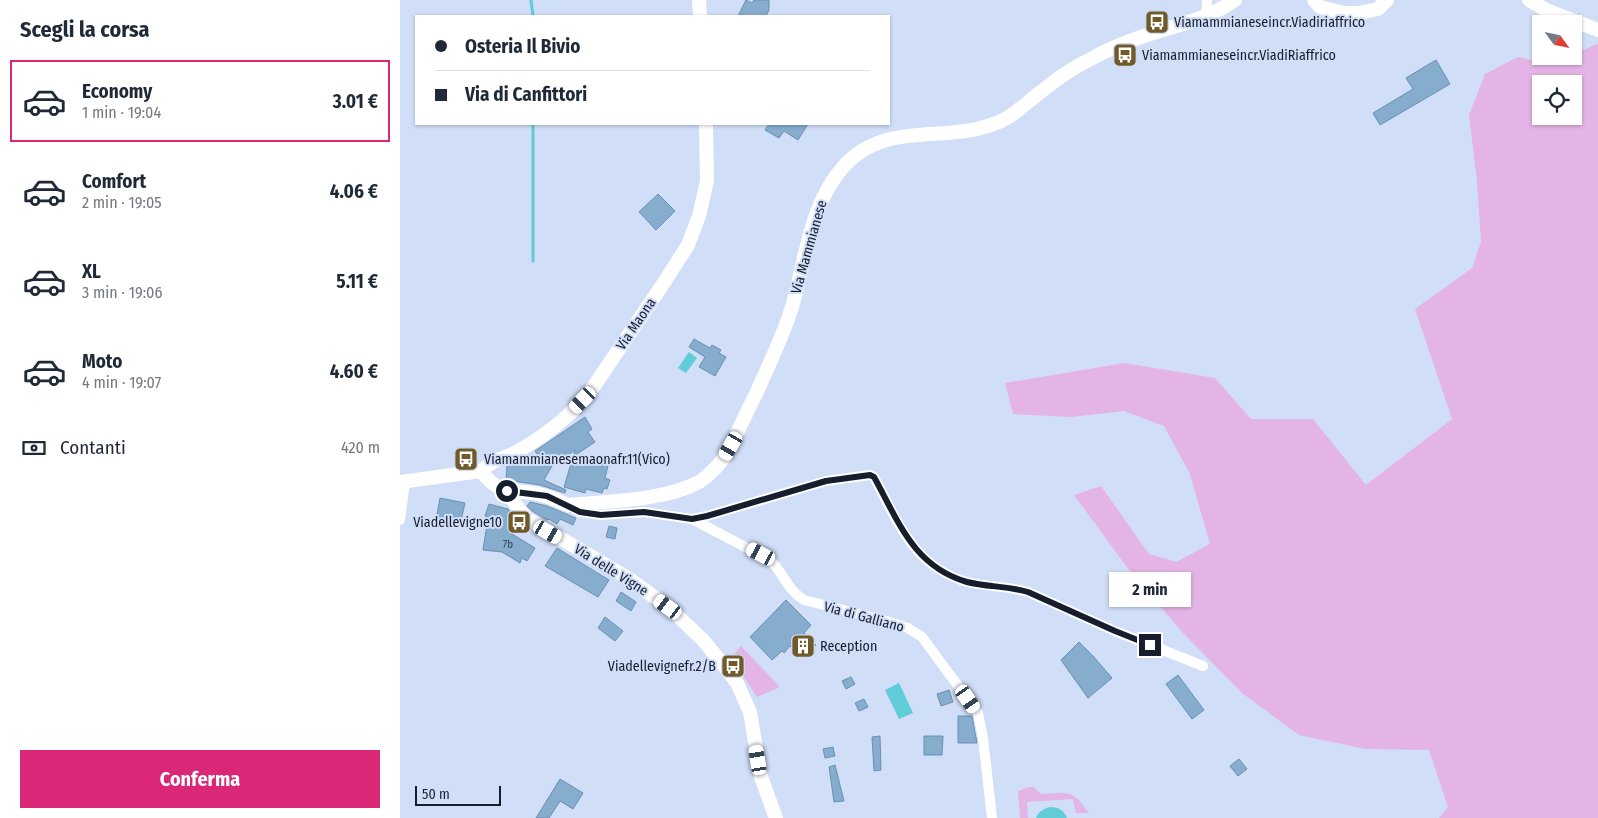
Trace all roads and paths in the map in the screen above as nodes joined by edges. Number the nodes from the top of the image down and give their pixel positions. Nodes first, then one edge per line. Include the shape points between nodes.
1 (699, 0) edge
2 (1207, 0) edge
3 (1235, 0) edge
4 (1314, 0) edge
5 (1387, 0) edge
6 (1529, 0) edge
7 (700, 15) edge
8 (1206, 16) junction
9 (1598, 30) edge
10 (706, 125) edge
11 (482, 471) junction
12 (402, 482) edge
13 (507, 491) junction
14 (568, 505) junction
15 (692, 519) junction
16 (400, 520) edge
17 (1203, 666) dead end
18 (776, 818) edge
19 (992, 818) edge

1 - 7 main road
2 - 8 street
3 - 8 main road, Via Mammianese
4 - 5 main road via 1320,7 1359,13 1378,9
6 - 9 main road
8 - 14 main road, Via Mammianese via 1091,58 995,124 978,130 892,138 874,144 853,158 822,199 780,342 724,458 700,482 684,489 654,496
10 - 11 main road, Via Maona via 707,182 699,216 688,245 661,288 594,386 568,416 530,444 490,463
11 - 12 main road
11 - 13 main road, Via Mammianese via 493,484
12 - 16 street
13 - 14 main road, Via Mammianese via 539,494
13 - 18 main road, Via delle Vigne via 526,518 628,578 668,607 726,668 750,712 761,777
14 - 15 street via 580,512 601,515 644,512
15 - 17 street via 826,481 870,475 917,552 937,569 970,583 1028,592
15 - 19 street, Via di Galliano via 770,560 790,589 804,600 883,620 908,628 922,637 978,713

